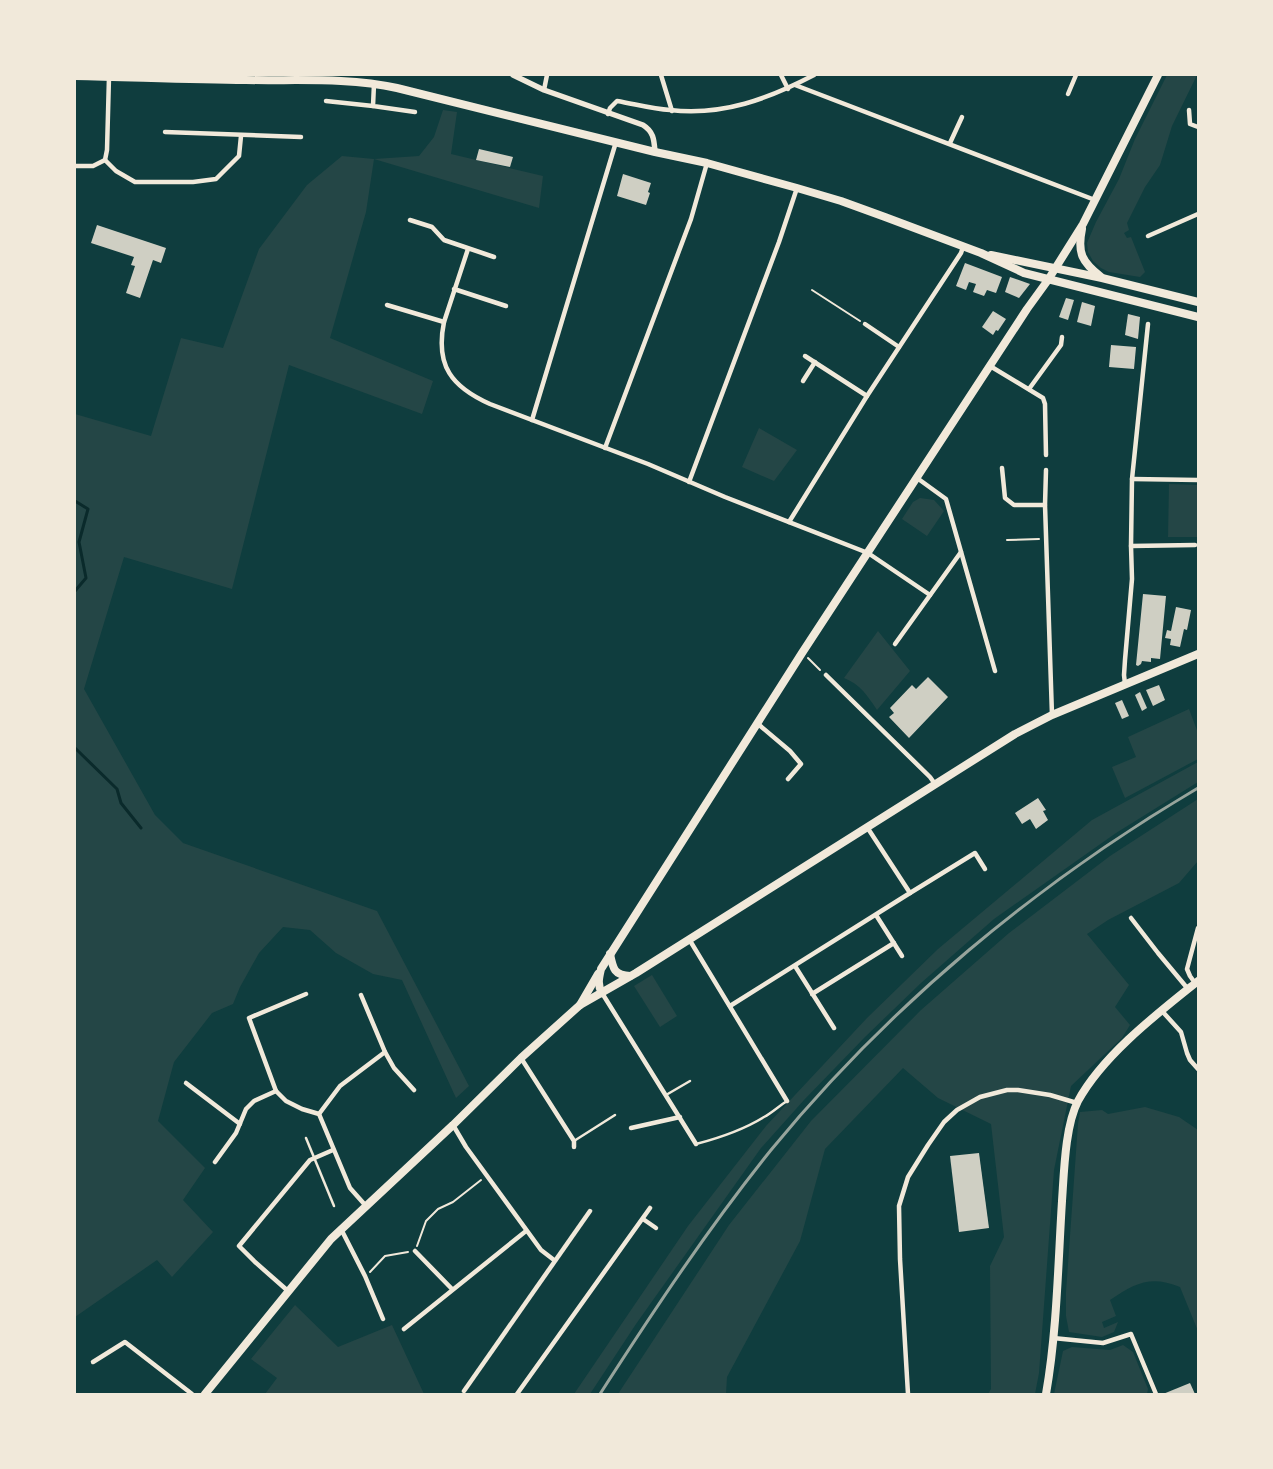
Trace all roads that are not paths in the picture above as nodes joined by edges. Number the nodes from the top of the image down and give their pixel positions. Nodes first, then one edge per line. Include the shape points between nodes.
1 (513, 75) edge
2 (547, 75) edge
3 (661, 75) edge
4 (781, 75) edge
5 (814, 75) edge
6 (1076, 75) edge
7 (1158, 75) edge
8 (75, 76) edge
9 (109, 77) junction
10 (374, 83) junction
11 (795, 85) junction
12 (788, 89) junction
13 (544, 90) junction
14 (1068, 94) dead end
15 (326, 101) dead end
16 (373, 106) junction
17 (1189, 110) dead end
18 (672, 111) junction
19 (415, 112) dead end
20 (608, 114) junction
21 (962, 117) dead end
22 (1198, 127) edge
23 (165, 132) dead end
24 (241, 136) junction
25 (301, 137) dead end
26 (616, 142) junction
27 (950, 143) junction
28 (655, 152) junction
29 (105, 160) junction
30 (707, 163) junction
31 (75, 166) edge
32 (797, 188) junction
33 (1095, 200) junction
34 (1198, 214) edge
35 (410, 220) dead end
36 (1083, 224) junction
37 (1148, 236) dead end
38 (963, 247) junction
39 (468, 249) junction
40 (981, 254) junction
41 (494, 257) dead end
42 (1055, 269) junction
43 (1102, 278) junction
44 (1048, 280) junction
45 (454, 289) junction
46 (1198, 302) edge
47 (387, 305) dead end
48 (506, 306) dead end
49 (1198, 317) edge
50 (444, 322) junction
51 (865, 324) road end
52 (1148, 324) dead end
53 (1062, 337) dead end
54 (899, 347) junction
55 (805, 356) dead end
56 (815, 362) junction
57 (990, 366) junction
58 (803, 381) dead end
59 (1029, 389) junction
60 (867, 396) junction
61 (532, 420) junction
62 (606, 448) junction
63 (1046, 455) dead end
64 (1002, 468) dead end
65 (1046, 470) dead end
66 (917, 478) junction
67 (1132, 479) junction
68 (1198, 480) edge
69 (689, 482) junction
70 (1045, 505) junction
71 (789, 522) junction
72 (1195, 545) dead end
73 (1131, 546) junction
74 (961, 552) junction
75 (868, 553) junction
76 (930, 595) junction
77 (895, 644) dead end
78 (1198, 654) edge
79 (995, 671) dead end
80 (826, 675) road end
81 (1125, 684) junction
82 (1052, 715) junction
83 (758, 724) junction
84 (788, 779) dead end
85 (935, 784) junction
86 (867, 827) junction
87 (985, 869) dead end
88 (910, 893) junction
89 (876, 915) junction
90 (1131, 918) dead end
91 (1198, 928) edge
92 (689, 939) junction
93 (894, 944) junction
94 (610, 954) junction
95 (902, 956) dead end
96 (795, 966) junction
97 (601, 969) junction
98 (630, 976) junction
99 (1197, 982) edge
100 (1188, 989) junction
101 (602, 993) junction
102 (306, 994) dead end
103 (812, 994) junction
104 (361, 995) dead end
105 (580, 1005) junction
106 (730, 1006) junction
107 (1162, 1011) junction
108 (834, 1028) dead end
109 (386, 1052) junction
110 (521, 1058) junction
111 (1198, 1069) edge
112 (690, 1081) dead end
113 (186, 1083) dead end
114 (414, 1090) dead end
115 (276, 1091) junction
116 (666, 1096) junction
117 (787, 1101) joint
118 (1077, 1103) junction
119 (319, 1114) junction
120 (614, 1115) dead end
121 (680, 1117) junction
122 (240, 1124) junction
123 (453, 1125) junction
124 (631, 1128) dead end
125 (306, 1138) dead end
126 (574, 1141) junction
127 (696, 1144) joint
128 (574, 1147) dead end
129 (333, 1150) junction
130 (314, 1158) junction
131 (215, 1162) dead end
132 (334, 1206) dead end
133 (366, 1206) junction
134 (650, 1208) dead end
135 (590, 1211) dead end
136 (643, 1219) junction
137 (656, 1228) dead end
138 (341, 1229) junction
139 (526, 1231) junction
140 (415, 1251) road end
141 (554, 1260) junction
142 (452, 1289) junction
143 (288, 1291) junction
144 (383, 1319) dead end
145 (404, 1329) dead end
146 (1053, 1338) junction
147 (93, 1362) dead end
148 (464, 1391) dead end
149 (192, 1394) edge
150 (205, 1394) edge
151 (517, 1394) edge
152 (908, 1394) edge
153 (1046, 1394) edge
154 (1156, 1394) edge

1 - 13 street
2 - 13 street
3 - 18 street
4 - 12 street
5 - 11 street
6 - 14 street
7 - 33 highway
8 - 9 highway
9 - 10 highway
9 - 29 street
10 - 16 street
10 - 26 highway
11 - 12 street
11 - 27 street
12 - 18 street via 733,108
13 - 20 street
15 - 16 street
16 - 19 street
17 - 22 street via 1190,124
18 - 20 street via 617,102
20 - 28 street via 647,128 653,135
21 - 27 street
23 - 24 street
24 - 25 street
24 - 29 street via 239,156 216,179 135,182
26 - 28 highway
26 - 61 street
27 - 33 street
28 - 30 highway
29 - 31 street via 93,166
30 - 32 highway
30 - 62 street via 691,219
32 - 38 highway via 850,204
32 - 69 street
33 - 36 highway
34 - 37 street
35 - 39 street via 432,227 444,240
36 - 42 highway
36 - 43 highway via 1082,258
38 - 40 highway
38 - 54 street
39 - 41 street
39 - 45 street
40 - 42 highway
40 - 44 highway
42 - 43 highway
42 - 44 highway
43 - 46 highway
44 - 49 highway
44 - 57 highway
45 - 48 street
45 - 50 street
47 - 50 street
50 - 61 street via 441,351 455,382 490,404
51 - 54 street
52 - 67 street
53 - 59 street via 1060,345
54 - 60 street
55 - 56 street
56 - 58 street
56 - 60 street
57 - 59 street
57 - 66 highway
59 - 63 street via 1043,398 1045,404
60 - 71 street
61 - 62 street
62 - 69 street
64 - 70 street via 1005,498 1014,506
65 - 70 street
66 - 74 street via 946,500
66 - 75 highway
67 - 68 street
67 - 73 street
69 - 71 street
70 - 82 street
71 - 75 street
72 - 73 street
73 - 81 street
74 - 76 street
74 - 79 street
75 - 76 street
75 - 83 highway
76 - 77 street
78 - 81 highway
80 - 85 street
81 - 82 highway
82 - 85 highway via 1008,738
83 - 84 street via 801,764
83 - 94 highway
85 - 86 highway
86 - 88 street
86 - 92 highway
87 - 88 street via 975,853
88 - 89 street
89 - 93 street
89 - 96 street
90 - 100 street
91 - 99 street via 1188,969
92 - 98 highway
92 - 106 street
93 - 95 street
93 - 103 street
94 - 97 highway
94 - 98 highway via 615,971 621,976
96 - 103 street
96 - 106 street
97 - 101 highway via 598,980
97 - 105 highway
98 - 101 highway
99 - 100 highway
100 - 107 highway
101 - 105 highway
101 - 116 street
102 - 115 street via 248,1018
103 - 108 street
104 - 109 street
105 - 110 highway
106 - 117 street
107 - 111 street via 1181,1032 1190,1060
107 - 118 highway via 1116,1051
109 - 114 street via 394,1068
109 - 119 street via 340,1086
110 - 123 highway
110 - 126 street
112 - 116 lane
113 - 122 street
115 - 119 street via 286,1101
115 - 122 street via 254,1101 246,1109
116 - 121 street
117 - 127 lane via 745,1127
118 - 146 highway via 1064,1178
118 - 152 street via 1018,1090 980,1097 944,1122 908,1177 900,1206
119 - 129 street
120 - 126 lane
121 - 124 street
121 - 127 street
122 - 131 street
123 - 133 highway
123 - 139 street
125 - 130 lane
126 - 128 street
129 - 130 street
129 - 133 street via 350,1188
130 - 132 lane
130 - 143 street via 239,1246
133 - 138 highway
134 - 136 street
135 - 141 street
136 - 137 street
136 - 151 street
138 - 143 highway
138 - 144 street via 366,1276
139 - 141 street
139 - 142 street
140 - 142 street
141 - 148 street
142 - 145 street
143 - 150 highway
146 - 153 highway
146 - 154 street via 1103,1343 1131,1334
147 - 149 street via 125,1342

